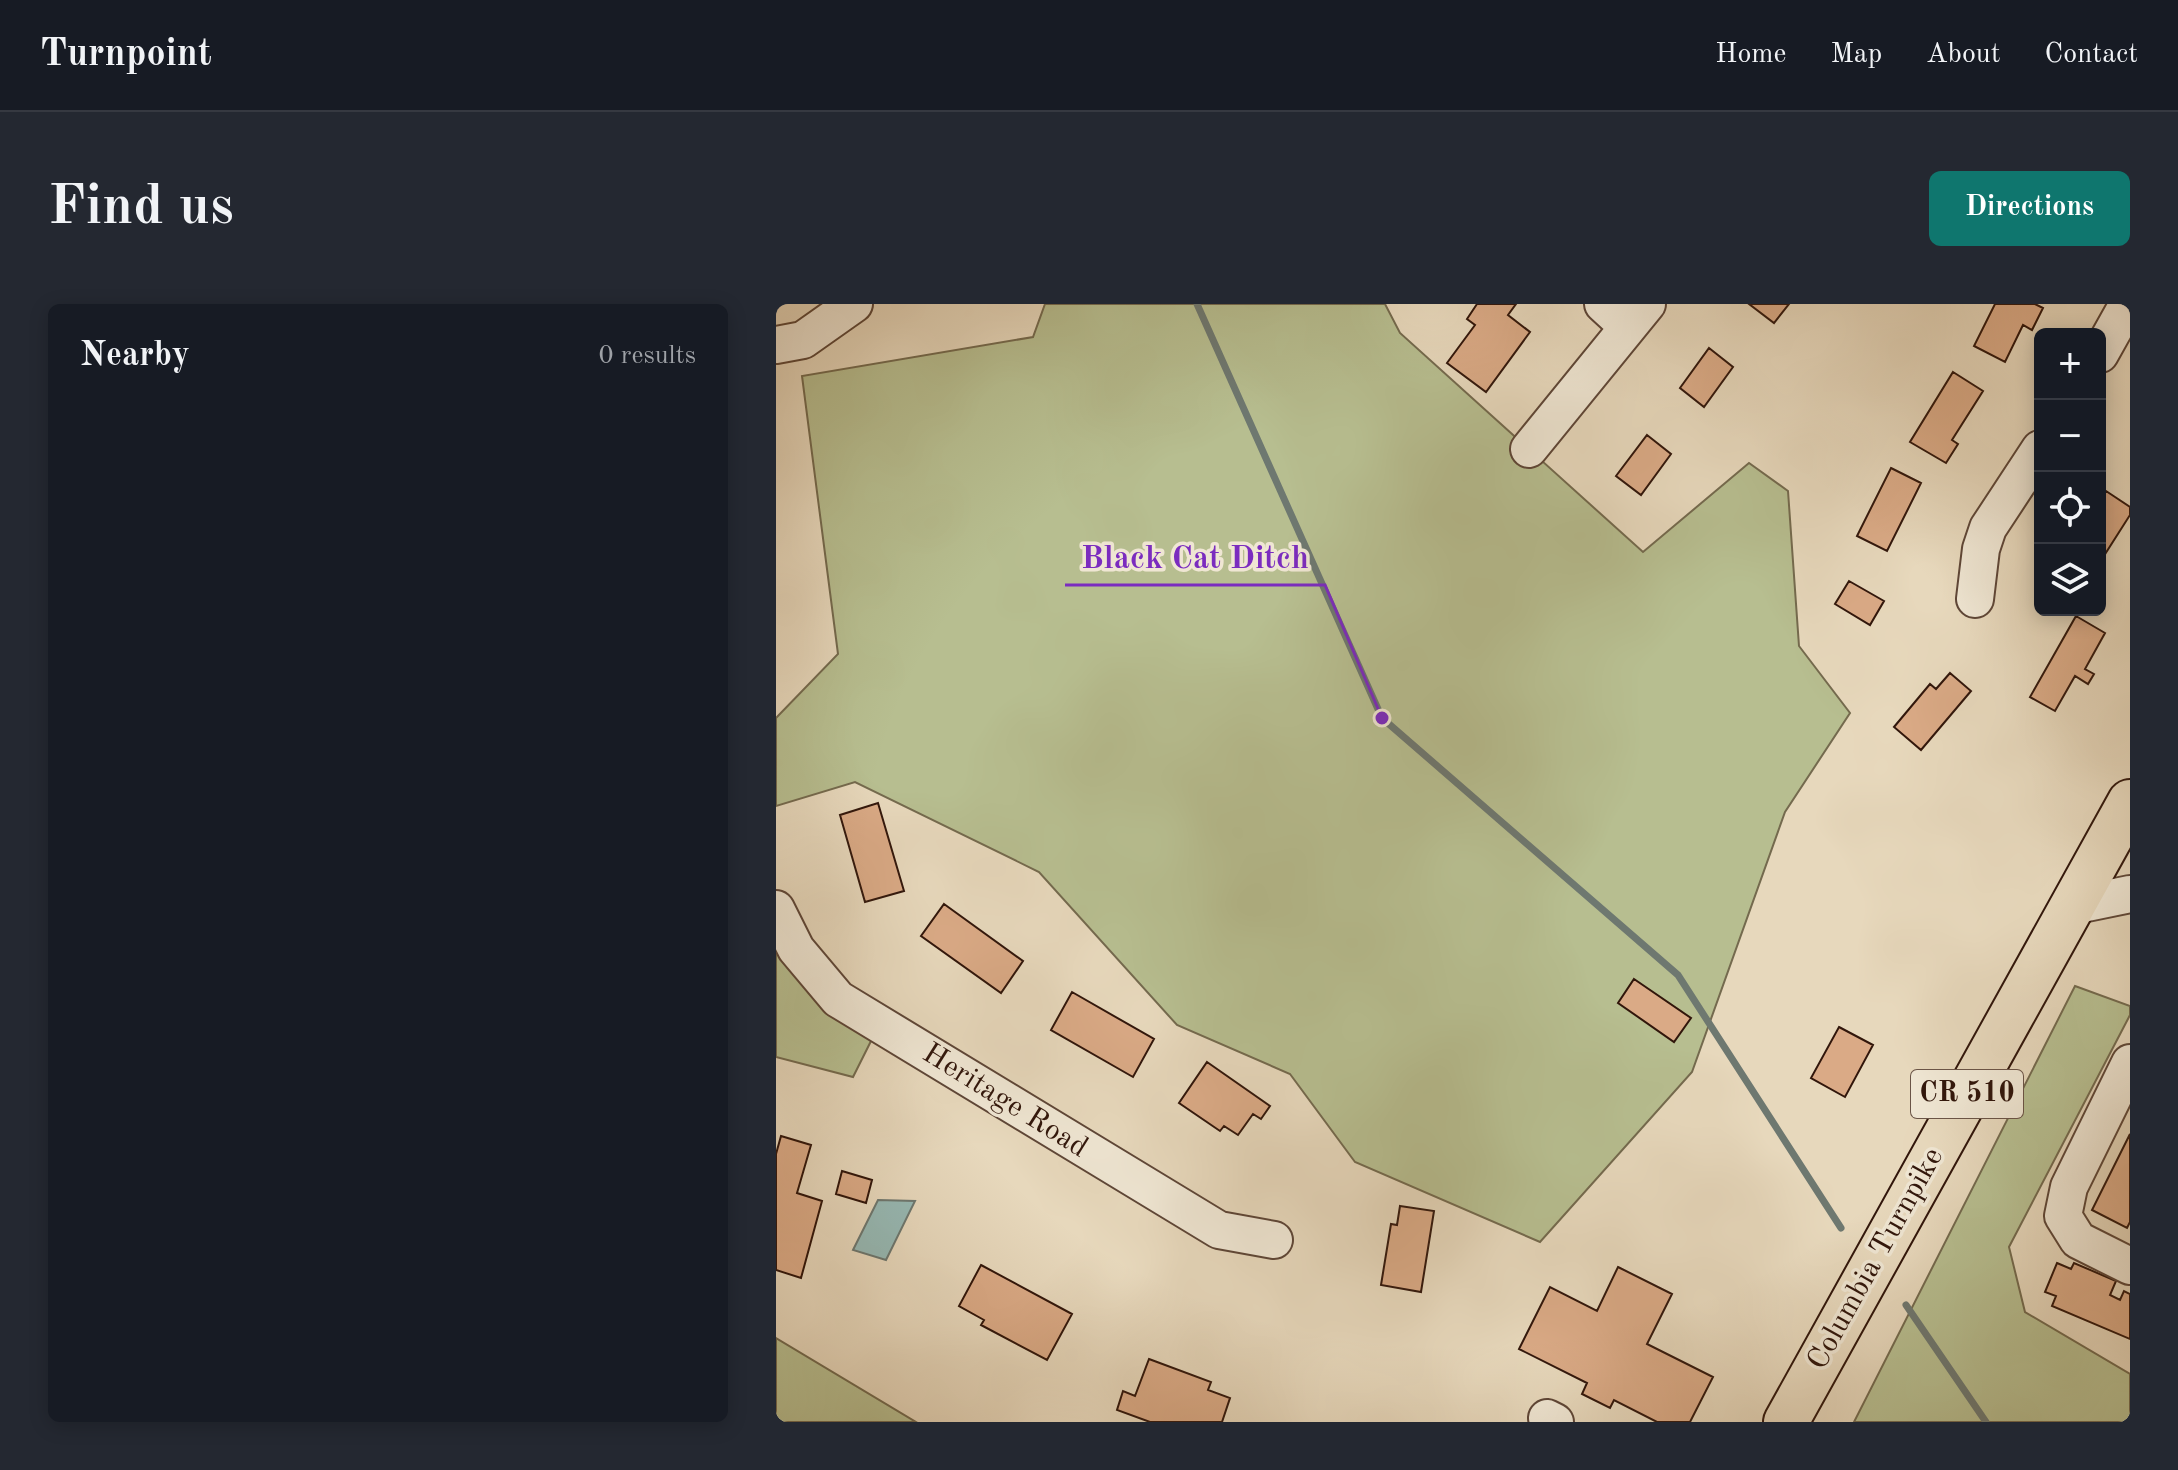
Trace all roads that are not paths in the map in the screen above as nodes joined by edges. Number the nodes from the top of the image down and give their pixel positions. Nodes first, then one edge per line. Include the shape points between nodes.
1 (854, 304) edge
2 (2128, 304) edge
3 (1626, 312) edge
4 (2106, 343) edge
5 (776, 345) edge
6 (1529, 449) dead end
7 (2034, 458) edge
8 (1975, 599) dead end
9 (2130, 802) edge
10 (2130, 894) edge
11 (2072, 906) junction
12 (776, 909) edge
13 (2130, 1063) edge
14 (1274, 1240) dead end
15 (2127, 1258) edge
16 (1793, 1414) edge

1 - 5 street via 803,340
2 - 4 street
3 - 6 street
7 - 8 street via 1988,528
9 - 11 main road, Columbia Turnpike / CR 510
10 - 11 street
11 - 16 main road, Columbia Turnpike / CR 510
12 - 14 street, Heritage Road via 796,949 838,999 1219,1230
13 - 15 street via 2069,1187 2063,1216 2078,1240

